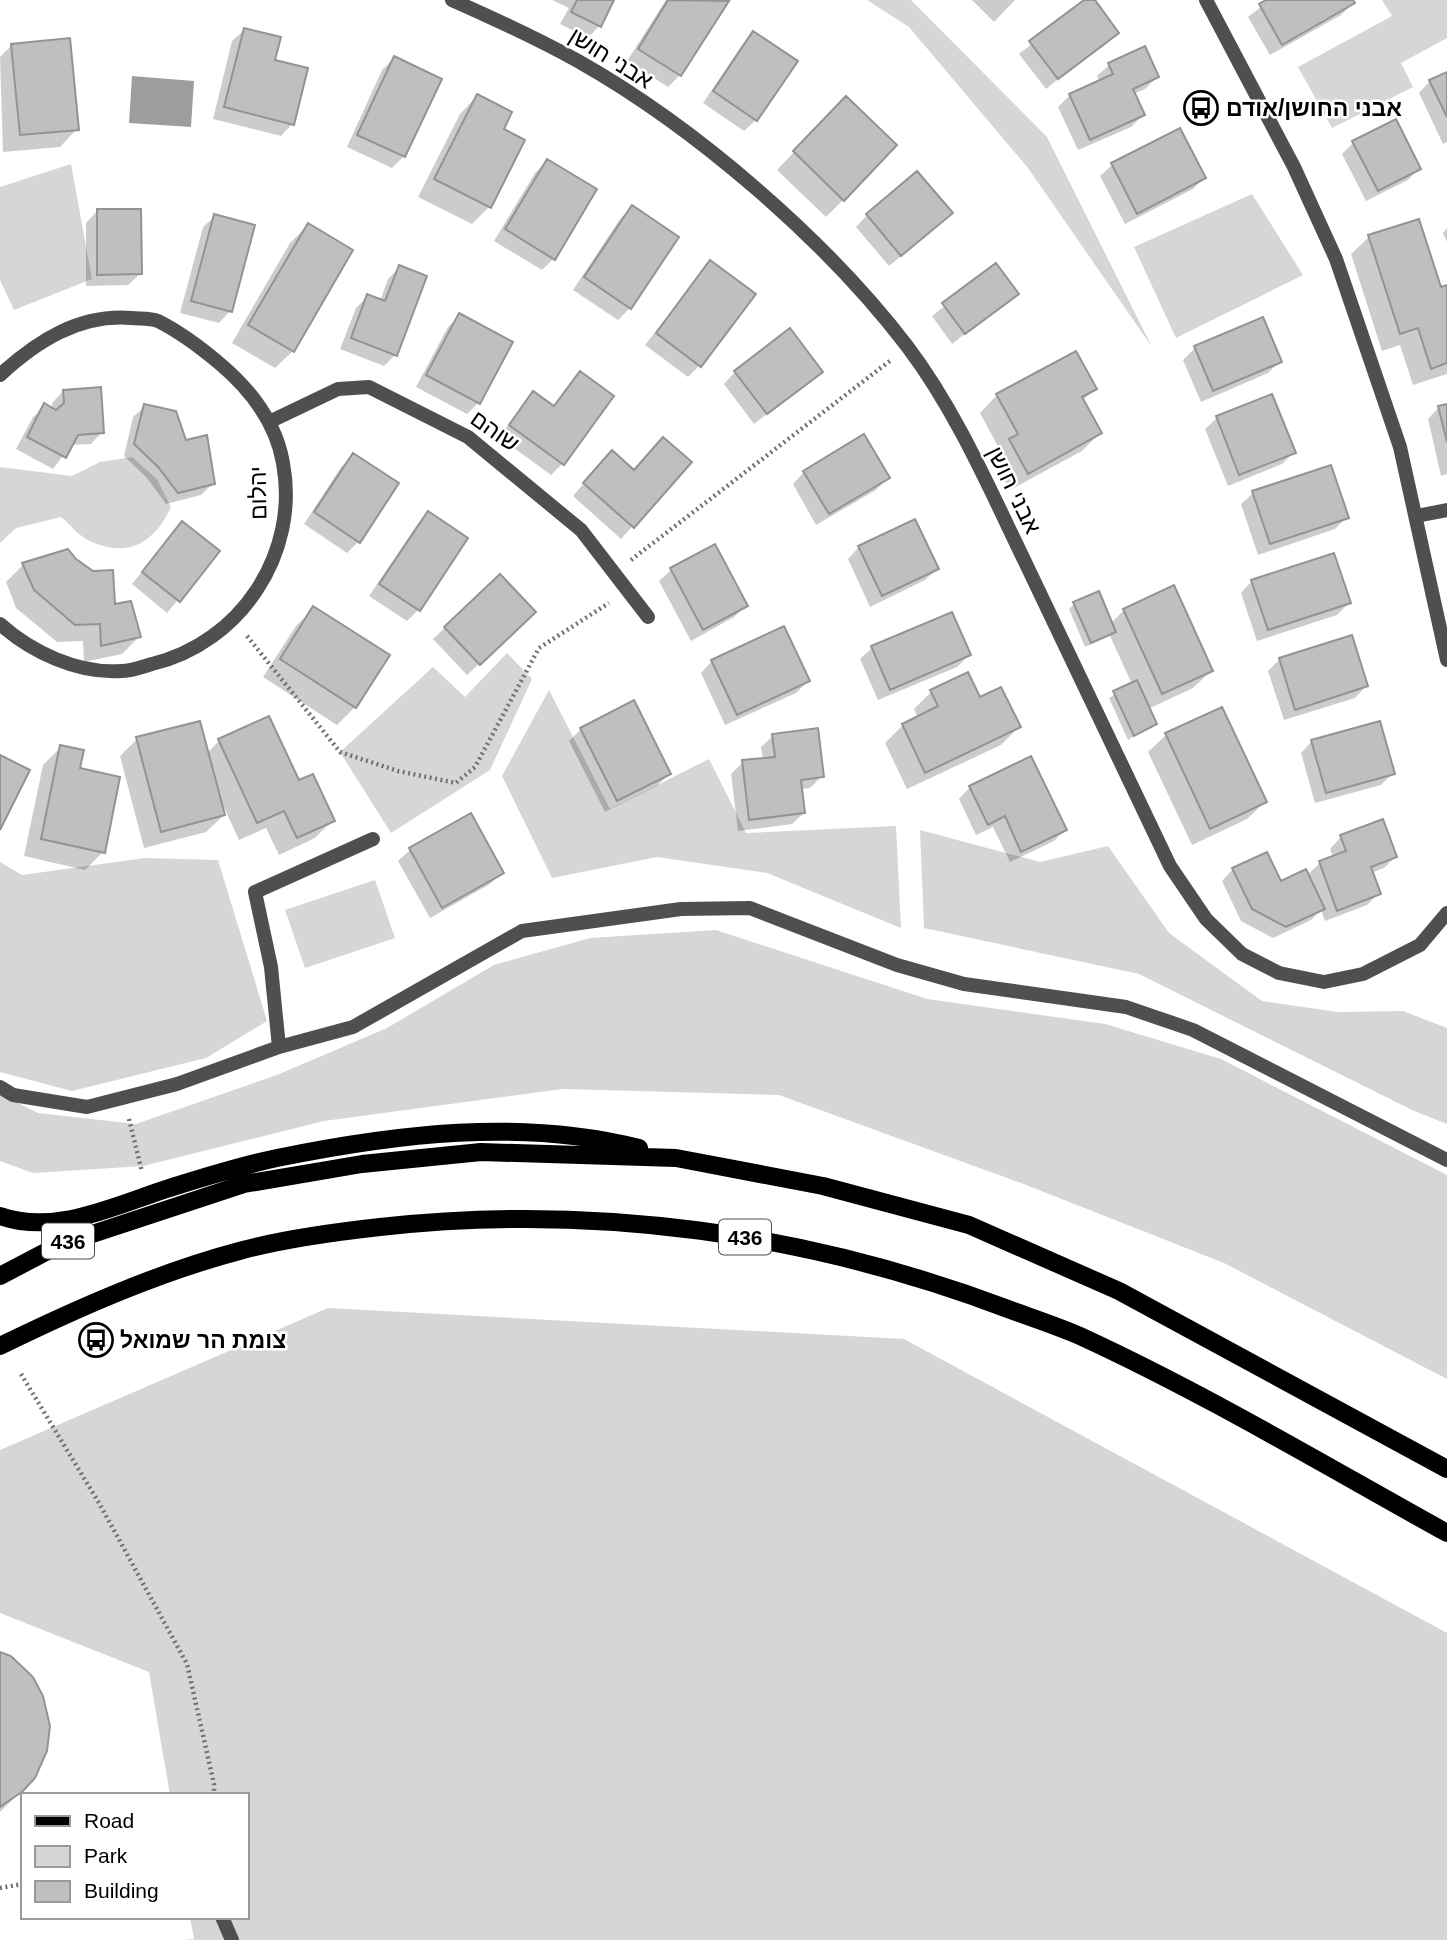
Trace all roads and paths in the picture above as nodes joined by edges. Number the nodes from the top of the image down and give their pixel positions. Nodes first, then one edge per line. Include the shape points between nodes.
1 (452, 0) edge
2 (1206, 0) edge
3 (907, 347) junction
4 (0, 375) edge
5 (269, 422) junction
6 (1447, 510) edge
7 (1416, 516) junction
8 (614, 573) junction
9 (627, 591) junction
10 (648, 617) dead end
11 (233, 619) junction
12 (0, 624) edge
13 (1447, 660) edge
14 (373, 839) dead end
15 (1447, 913) edge
16 (279, 1047) junction
17 (0, 1087) edge
18 (124, 1097) junction
19 (676, 1158) junction
20 (1447, 1160) edge
21 (142, 1173) dead end
22 (0, 1216) edge
23 (0, 1276) edge
24 (0, 1346) edge
25 (21, 1374) dead end
26 (1447, 1469) edge
27 (1447, 1533) edge
28 (214, 1793) edge
29 (21, 1884) edge
30 (0, 1888) edge
31 (223, 1919) edge
32 (232, 1940) edge

1 - 3 street, אבני חושן via 580,62 681,129 761,195 845,274
2 - 7 street via 1294,167 1336,259 1400,447
3 - 8 path
3 - 15 street, אבני חושן via 953,417 1170,866 1206,919 1242,954 1279,972 1324,982 1363,974 1420,944
4 - 5 street, יהלום via 39,342 76,324 116,317 155,320 197,345 242,382
5 - 8 street, שוהם via 338,389 369,387 468,437 581,530
5 - 11 street, יהלום via 283,463 286,518 273,562 247,607
6 - 7 street
7 - 13 street
8 - 9 street, שוהם
9 - 10 street, שוהם
9 - 11 path via 539,648 475,767 456,783 340,752
11 - 12 street, יהלום via 211,638 173,659 121,671 83,668 43,653
14 - 16 street via 255,891 271,967
16 - 18 street via 177,1084
16 - 20 street via 353,1027 522,931 681,909 750,908 897,965 964,984 1126,1007 1194,1030
17 - 18 street via 13,1095 87,1107
18 - 21 path
19 - 22 main road via 599,1138 497,1130 366,1143 275,1159 50,1223
19 - 23 main road, 436 via 481,1152 362,1164 244,1184 59,1245
19 - 26 main road, 436 via 823,1186 969,1226 1119,1291
24 - 27 main road, 436 via 159,1277 245,1249 343,1231 460,1218 691,1227 805,1247 946,1285 1079,1335
25 - 28 path via 99,1503 187,1664
29 - 30 path
31 - 32 street

